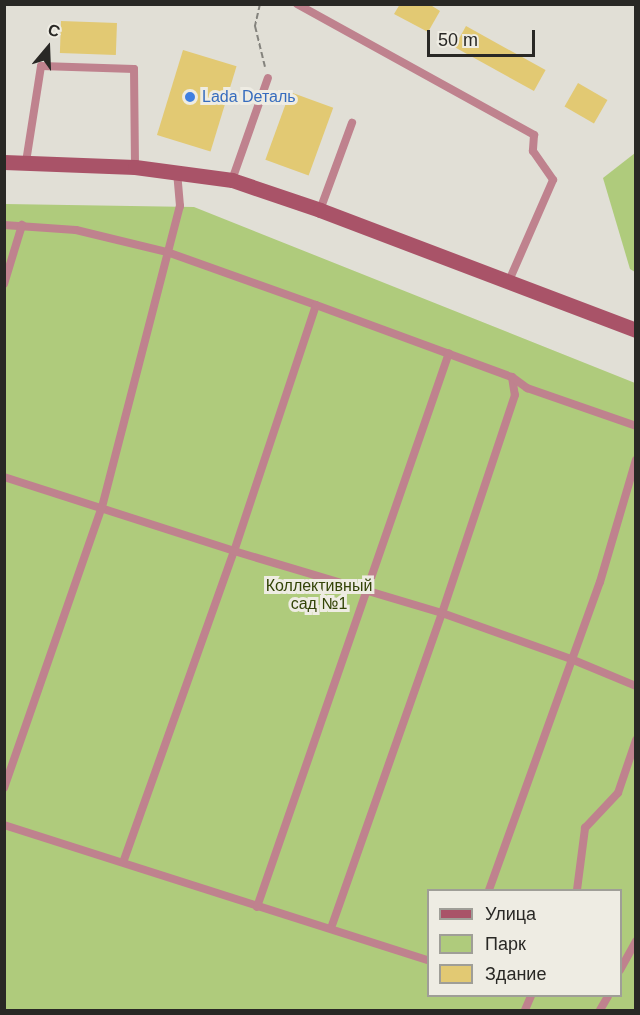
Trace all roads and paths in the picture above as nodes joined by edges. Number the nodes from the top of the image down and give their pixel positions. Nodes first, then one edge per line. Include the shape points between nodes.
1 (260, 4) edge
2 (297, 4) edge
3 (268, 78) joint
4 (352, 123) dead end
5 (4, 162) edge
6 (26, 162) junction
7 (135, 167) junction
8 (177, 173) junction
9 (232, 180) junction
10 (321, 210) junction
11 (4, 225) edge
12 (22, 225) junction
13 (167, 252) junction
14 (508, 283) junction
15 (4, 284) edge
16 (316, 305) junction
17 (636, 330) edge
18 (449, 352) junction
19 (512, 377) junction
20 (636, 426) edge
21 (636, 460) edge
22 (4, 477) edge
23 (102, 507) junction
24 (234, 551) junction
25 (368, 592) junction
26 (442, 613) junction
27 (571, 659) junction
28 (636, 686) edge
29 (636, 740) edge
30 (4, 788) edge
31 (4, 825) edge
32 (123, 862) junction
33 (490, 889) edge
34 (577, 889) edge
35 (257, 907) junction
36 (331, 928) junction
37 (636, 941) edge
38 (427, 959) edge
39 (622, 968) edge
40 (607, 997) edge
41 (600, 1011) edge

1 - 3 path via 255,26
2 - 14 lane via 534,135 533,151 553,180
3 - 9 lane
4 - 10 lane
5 - 6 street
6 - 7 street
6 - 7 lane via 41,66 134,69
7 - 8 street
8 - 9 street
8 - 13 lane via 180,206
9 - 10 street
10 - 14 street
11 - 12 lane
12 - 13 lane via 76,230
12 - 15 lane
13 - 16 lane
13 - 23 lane
14 - 17 street
16 - 18 lane
16 - 24 lane
18 - 19 lane
18 - 25 lane
19 - 20 lane via 527,388
19 - 26 lane via 515,395
21 - 27 lane via 600,582
22 - 23 lane
23 - 24 lane
23 - 30 lane
24 - 25 lane
24 - 32 lane
25 - 26 lane
25 - 35 lane
26 - 27 lane
26 - 36 lane
27 - 28 lane
27 - 33 lane
29 - 34 lane via 618,793 585,828
31 - 32 lane
32 - 35 lane
35 - 36 lane
36 - 38 lane
37 - 39 lane
40 - 41 lane

